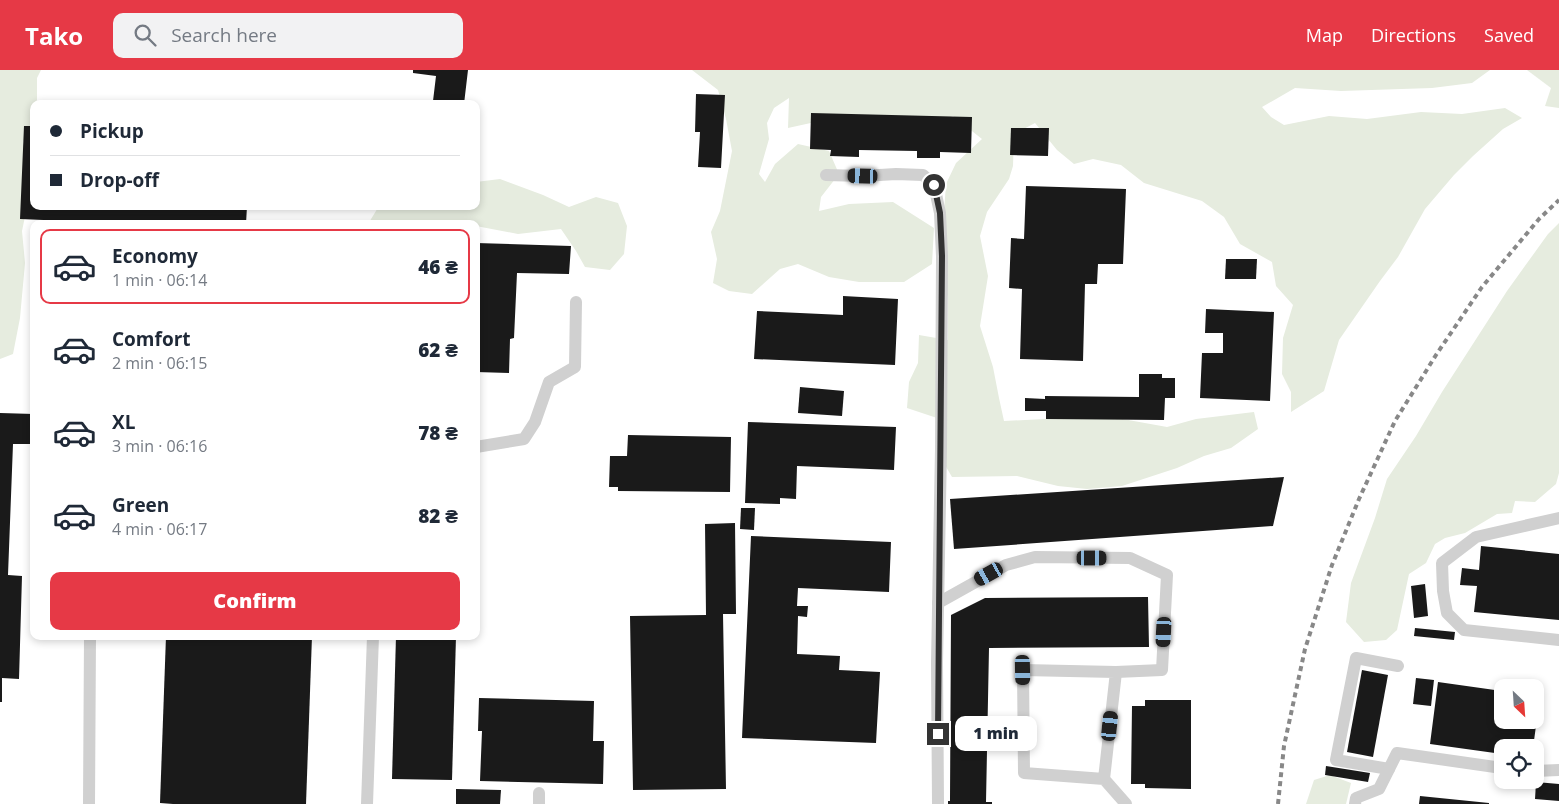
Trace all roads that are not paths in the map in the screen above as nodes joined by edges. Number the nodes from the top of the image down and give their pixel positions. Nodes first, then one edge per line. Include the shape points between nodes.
1 (826, 175) dead end
2 (576, 302) dead end
3 (480, 446) edge
4 (1559, 518) edge
5 (938, 603) junction
6 (90, 640) edge
7 (373, 640) edge
8 (1559, 640) edge
9 (1398, 666) dead end
10 (1116, 672) junction
11 (1494, 767) edge
12 (1389, 769) junction
13 (1559, 770) edge
14 (1544, 771) edge
15 (1104, 779) junction
16 (89, 804) edge
17 (367, 804) edge
18 (938, 804) edge
19 (1126, 804) edge
20 (1355, 804) edge

1 - 5 lane via 923,175 934,185 940,213 942,256
2 - 3 lane via 575,367 549,382 535,422 524,439
4 - 8 lane via 1476,537 1442,563 1447,613 1464,630
5 - 10 lane via 1006,565 1035,558 1130,558 1167,575 1162,670
5 - 18 lane
6 - 16 lane
7 - 17 lane
9 - 12 lane via 1356,658 1336,760
10 - 15 lane
10 - 15 lane via 1023,670 1024,773
11 - 12 lane via 1397,754
12 - 20 lane via 1379,789 1356,798
13 - 14 lane
15 - 19 lane

